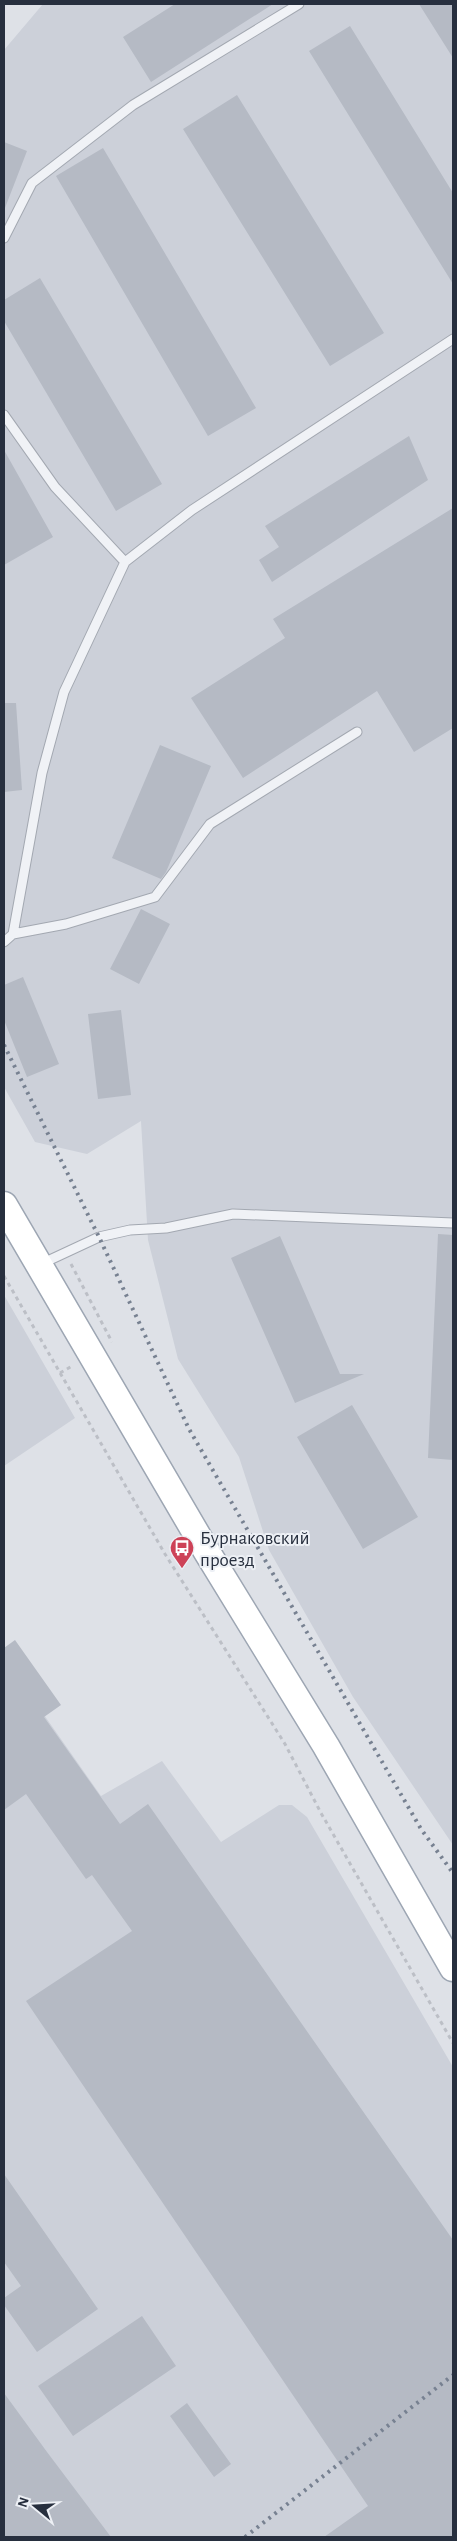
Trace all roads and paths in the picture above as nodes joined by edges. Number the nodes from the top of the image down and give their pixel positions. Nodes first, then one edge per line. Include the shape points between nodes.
1 (299, 4) edge
2 (4, 238) edge
3 (453, 339) edge
4 (4, 414) edge
5 (125, 562) junction
6 (357, 732) dead end
7 (13, 934) junction
8 (4, 942) edge
9 (4, 1205) edge
10 (453, 1223) edge
11 (39, 1265) junction
12 (4, 1276) edge
13 (453, 1968) edge
14 (453, 2043) edge

1 - 2 lane via 133,105 32,183
3 - 5 lane via 192,510
4 - 5 lane via 55,487
5 - 7 lane via 64,692 42,773
6 - 7 lane via 210,824 155,897 66,924
7 - 8 lane
9 - 11 main road
10 - 11 lane via 233,1214 98,1238
11 - 13 main road via 207,1552 326,1746
12 - 14 path via 165,1554 285,1744

